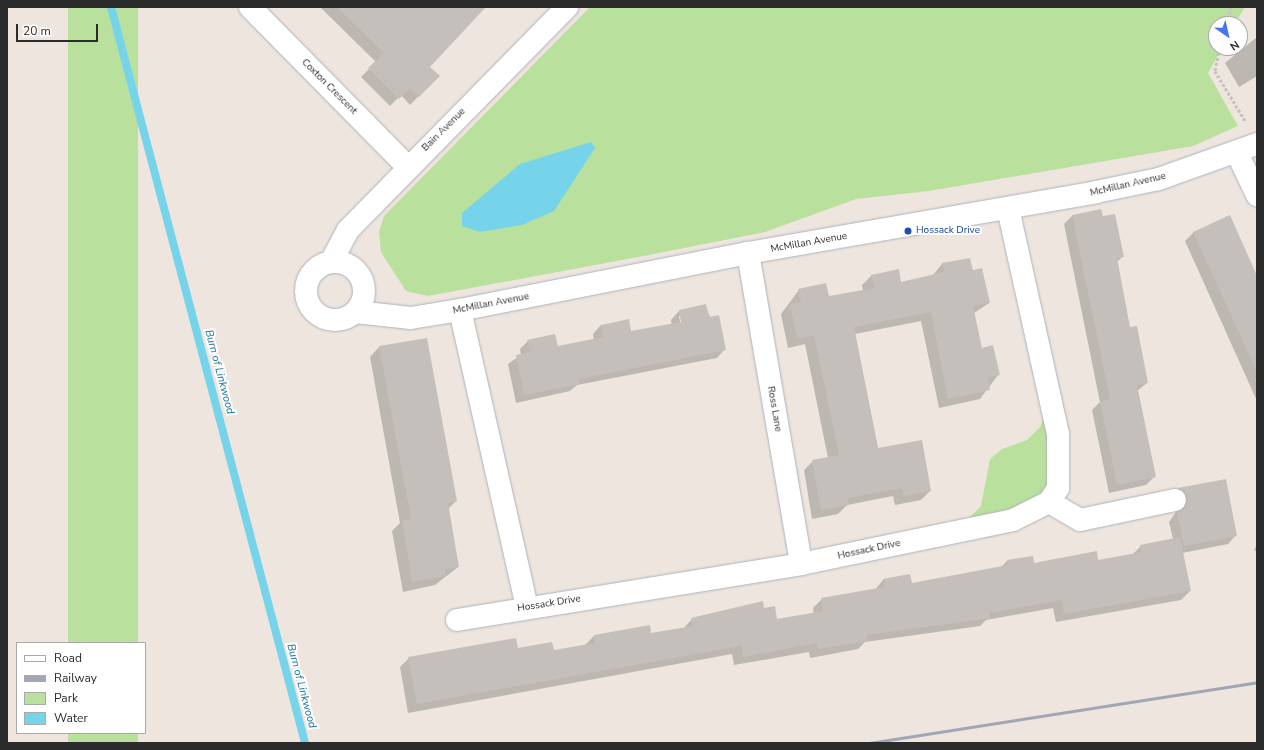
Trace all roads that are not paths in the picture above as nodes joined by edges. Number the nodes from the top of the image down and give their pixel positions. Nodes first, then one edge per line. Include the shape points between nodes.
1 (250, 7) edge
2 (567, 7) edge
3 (1253, 136) edge
4 (1237, 153) junction
5 (408, 167) junction
6 (1257, 195) edge
7 (1008, 208) junction
8 (748, 253) junction
9 (331, 262) junction
10 (460, 310) junction
11 (356, 312) junction
12 (1175, 500) dead end
13 (1049, 502) junction
14 (801, 564) junction
15 (527, 607) junction
16 (457, 620) dead end

1 - 5 street, Coxton Crescent
2 - 5 street, Bain Avenue
3 - 4 street, McMillan Avenue
4 - 6 street
4 - 7 street, McMillan Avenue via 1159,179
5 - 9 street, Bain Avenue via 348,230
7 - 8 street, McMillan Avenue
7 - 13 street via 1052,395 1060,472 1058,488
8 - 10 street, McMillan Avenue
8 - 14 street, Ross Lane
9 - 11 street via 349,265 362,278 364,295
9 - 11 street via 313,271 308,280 306,290 312,309 328,320 348,318
10 - 11 street, McMillan Avenue via 411,318
10 - 15 street
12 - 13 street via 1080,520
13 - 14 street, Hossack Drive via 1013,520
14 - 15 street, Hossack Drive
15 - 16 street, Hossack Drive

